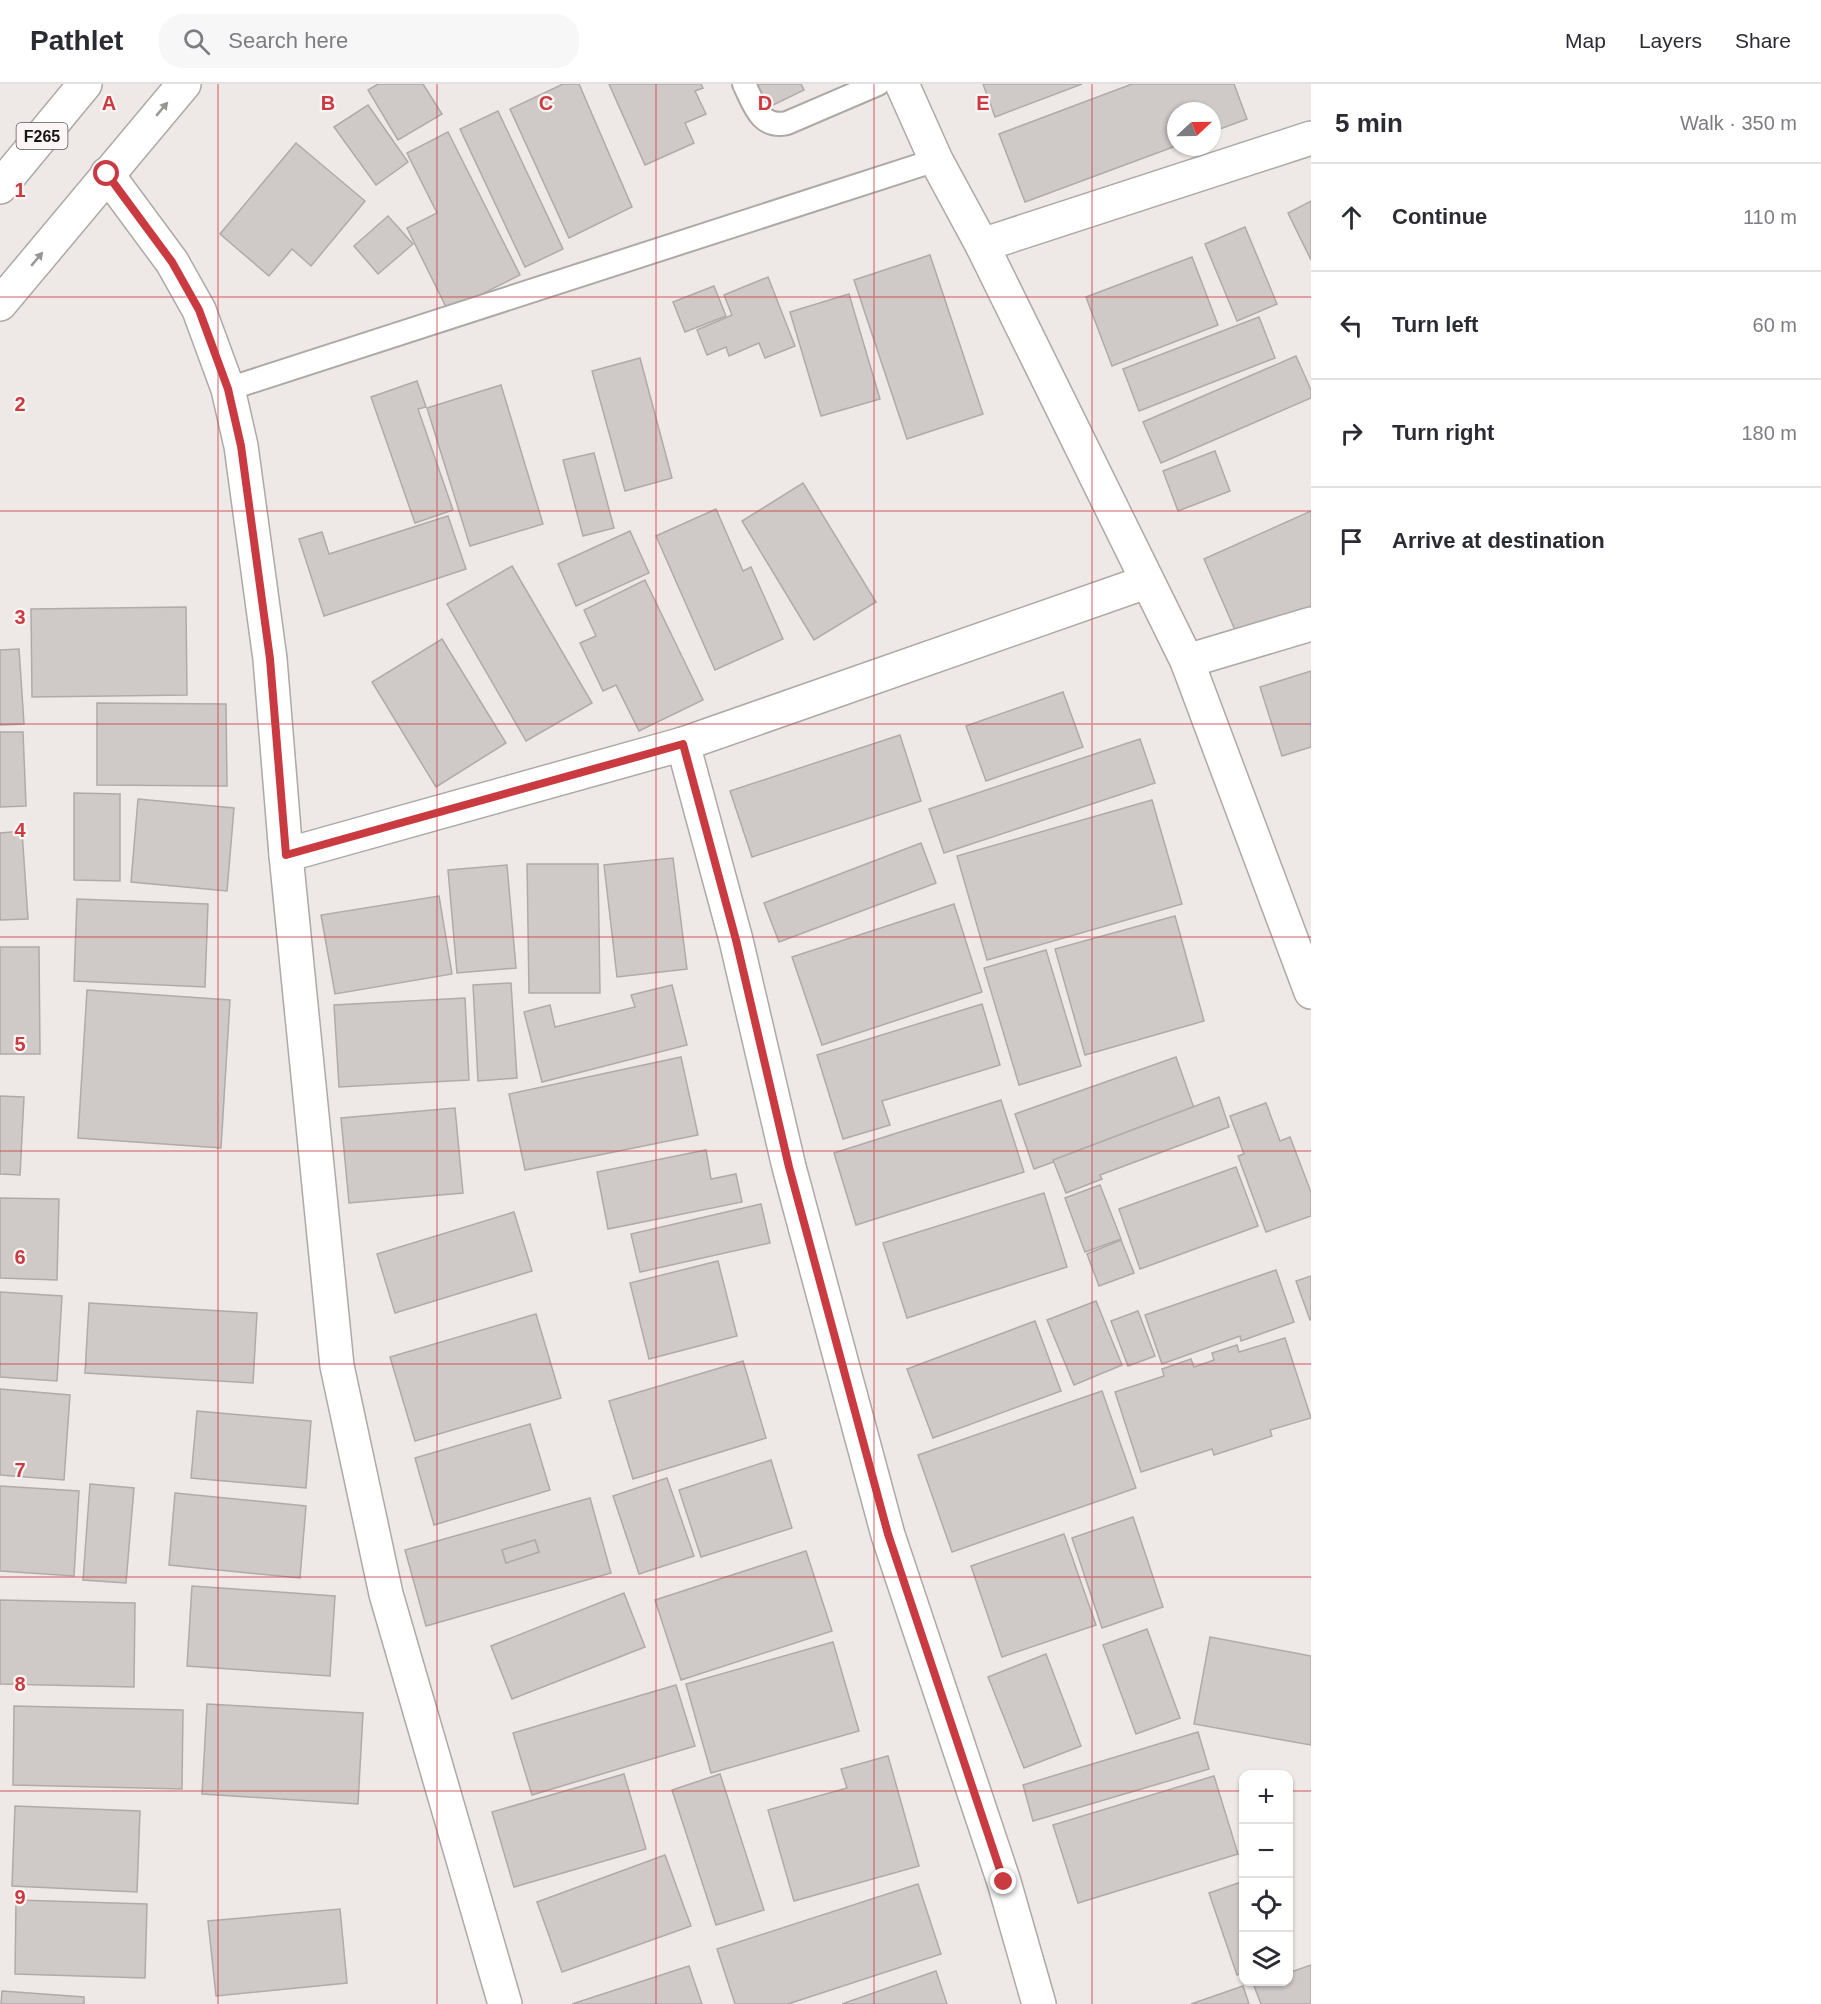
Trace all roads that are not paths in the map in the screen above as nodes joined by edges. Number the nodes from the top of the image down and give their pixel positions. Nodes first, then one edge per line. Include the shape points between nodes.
1 (85, 84) edge
2 (184, 84) edge
3 (744, 84) edge
4 (878, 84) edge
5 (902, 84) edge
6 (836, 92) edge
7 (1311, 138) edge
8 (936, 160) junction
9 (107, 174) junction
10 (0, 187) edge
11 (982, 246) junction
12 (0, 304) edge
13 (228, 389) junction
14 (1146, 582) junction
15 (1311, 624) edge
16 (1187, 661) junction
17 (683, 744) junction
18 (286, 855) junction
19 (1311, 992) edge
20 (505, 2004) edge
21 (1039, 2004) edge

1 - 10 main road, F265
9 -> 2 main road
3 - 6 lane via 760,115 776,126
4 - 6 lane
5 - 8 main road
7 - 11 main road
8 - 11 main road
8 - 13 lane
12 -> 9 main road
9 - 13 main road via 172,262 199,310
11 - 14 main road
13 - 18 main road via 241,446 270,659
14 - 16 main road
14 - 17 main road
15 - 16 main road
16 - 19 main road
17 - 18 main road
17 - 21 main road via 736,940 789,1167 888,1534 1004,1882
18 - 20 main road via 337,1366 386,1594

